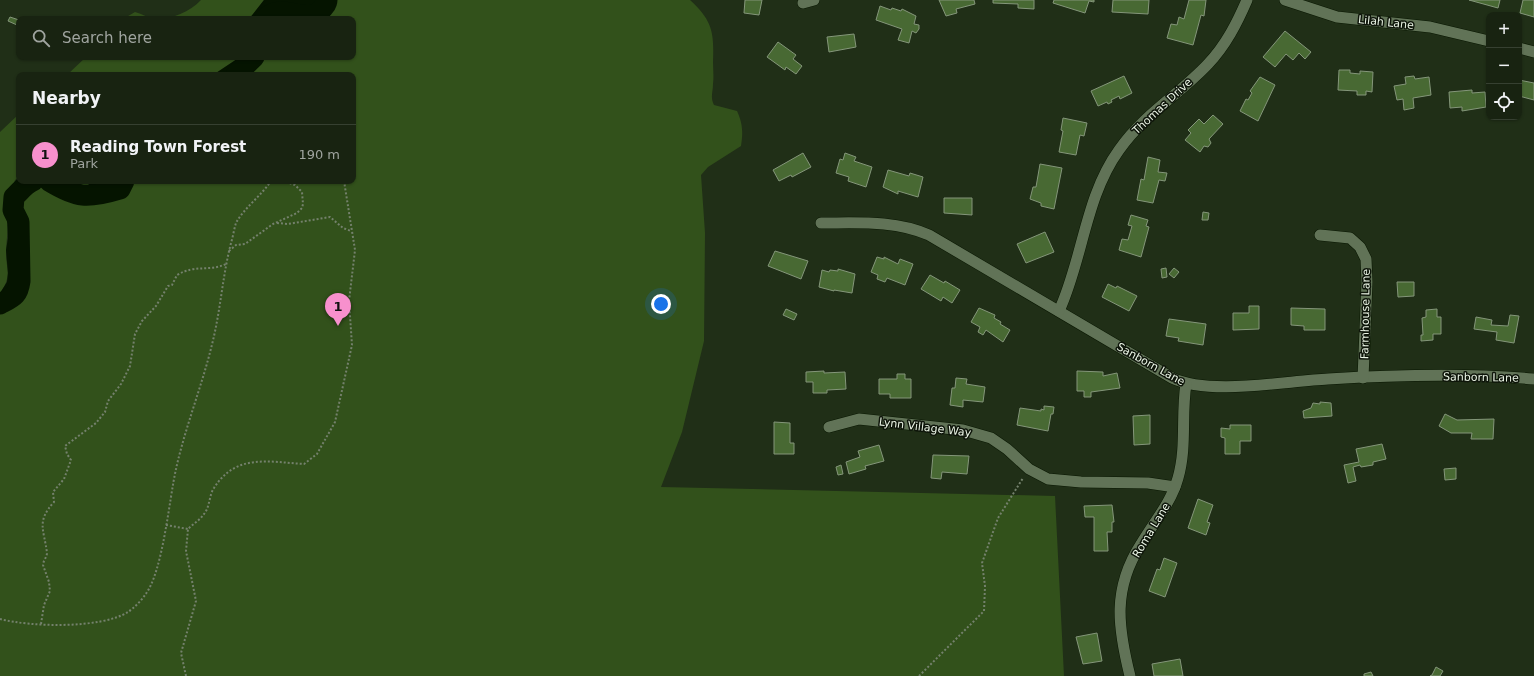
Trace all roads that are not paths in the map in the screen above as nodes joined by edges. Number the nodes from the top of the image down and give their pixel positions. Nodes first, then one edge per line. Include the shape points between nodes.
1 (814, 0) edge
2 (1248, 0) edge
3 (1285, 0) edge
4 (803, 3) dead end
5 (1486, 40) edge
6 (1522, 49) edge
7 (1534, 52) edge
8 (821, 223) dead end
9 (1320, 235) dead end
10 (1059, 311) junction
11 (1363, 378) junction
12 (1534, 379) edge
13 (1186, 384) junction
14 (829, 428) dead end
15 (1175, 487) junction
16 (1130, 676) edge

1 - 4 street
2 - 10 street, Thomas Drive via 1232,32 1214,58 1151,114 1118,151 1095,197 1072,280
3 - 5 street, Lilah Lane via 1337,17 1430,27
6 - 7 street
8 - 10 street, Sanborn Lane via 889,224 919,231
9 - 11 street, Farmhouse Lane via 1350,238 1365,256 1367,282
10 - 13 street, Sanborn Lane
11 - 12 street, Sanborn Lane via 1493,376
11 - 13 street, Sanborn Lane via 1207,387
13 - 15 street, Roma Lane via 1181,461
14 - 15 street, Lynn Village Way via 859,419 973,432 999,442 1029,469 1056,480 1148,483
15 - 16 street, Roma Lane via 1162,513 1137,550 1124,584 1119,621

